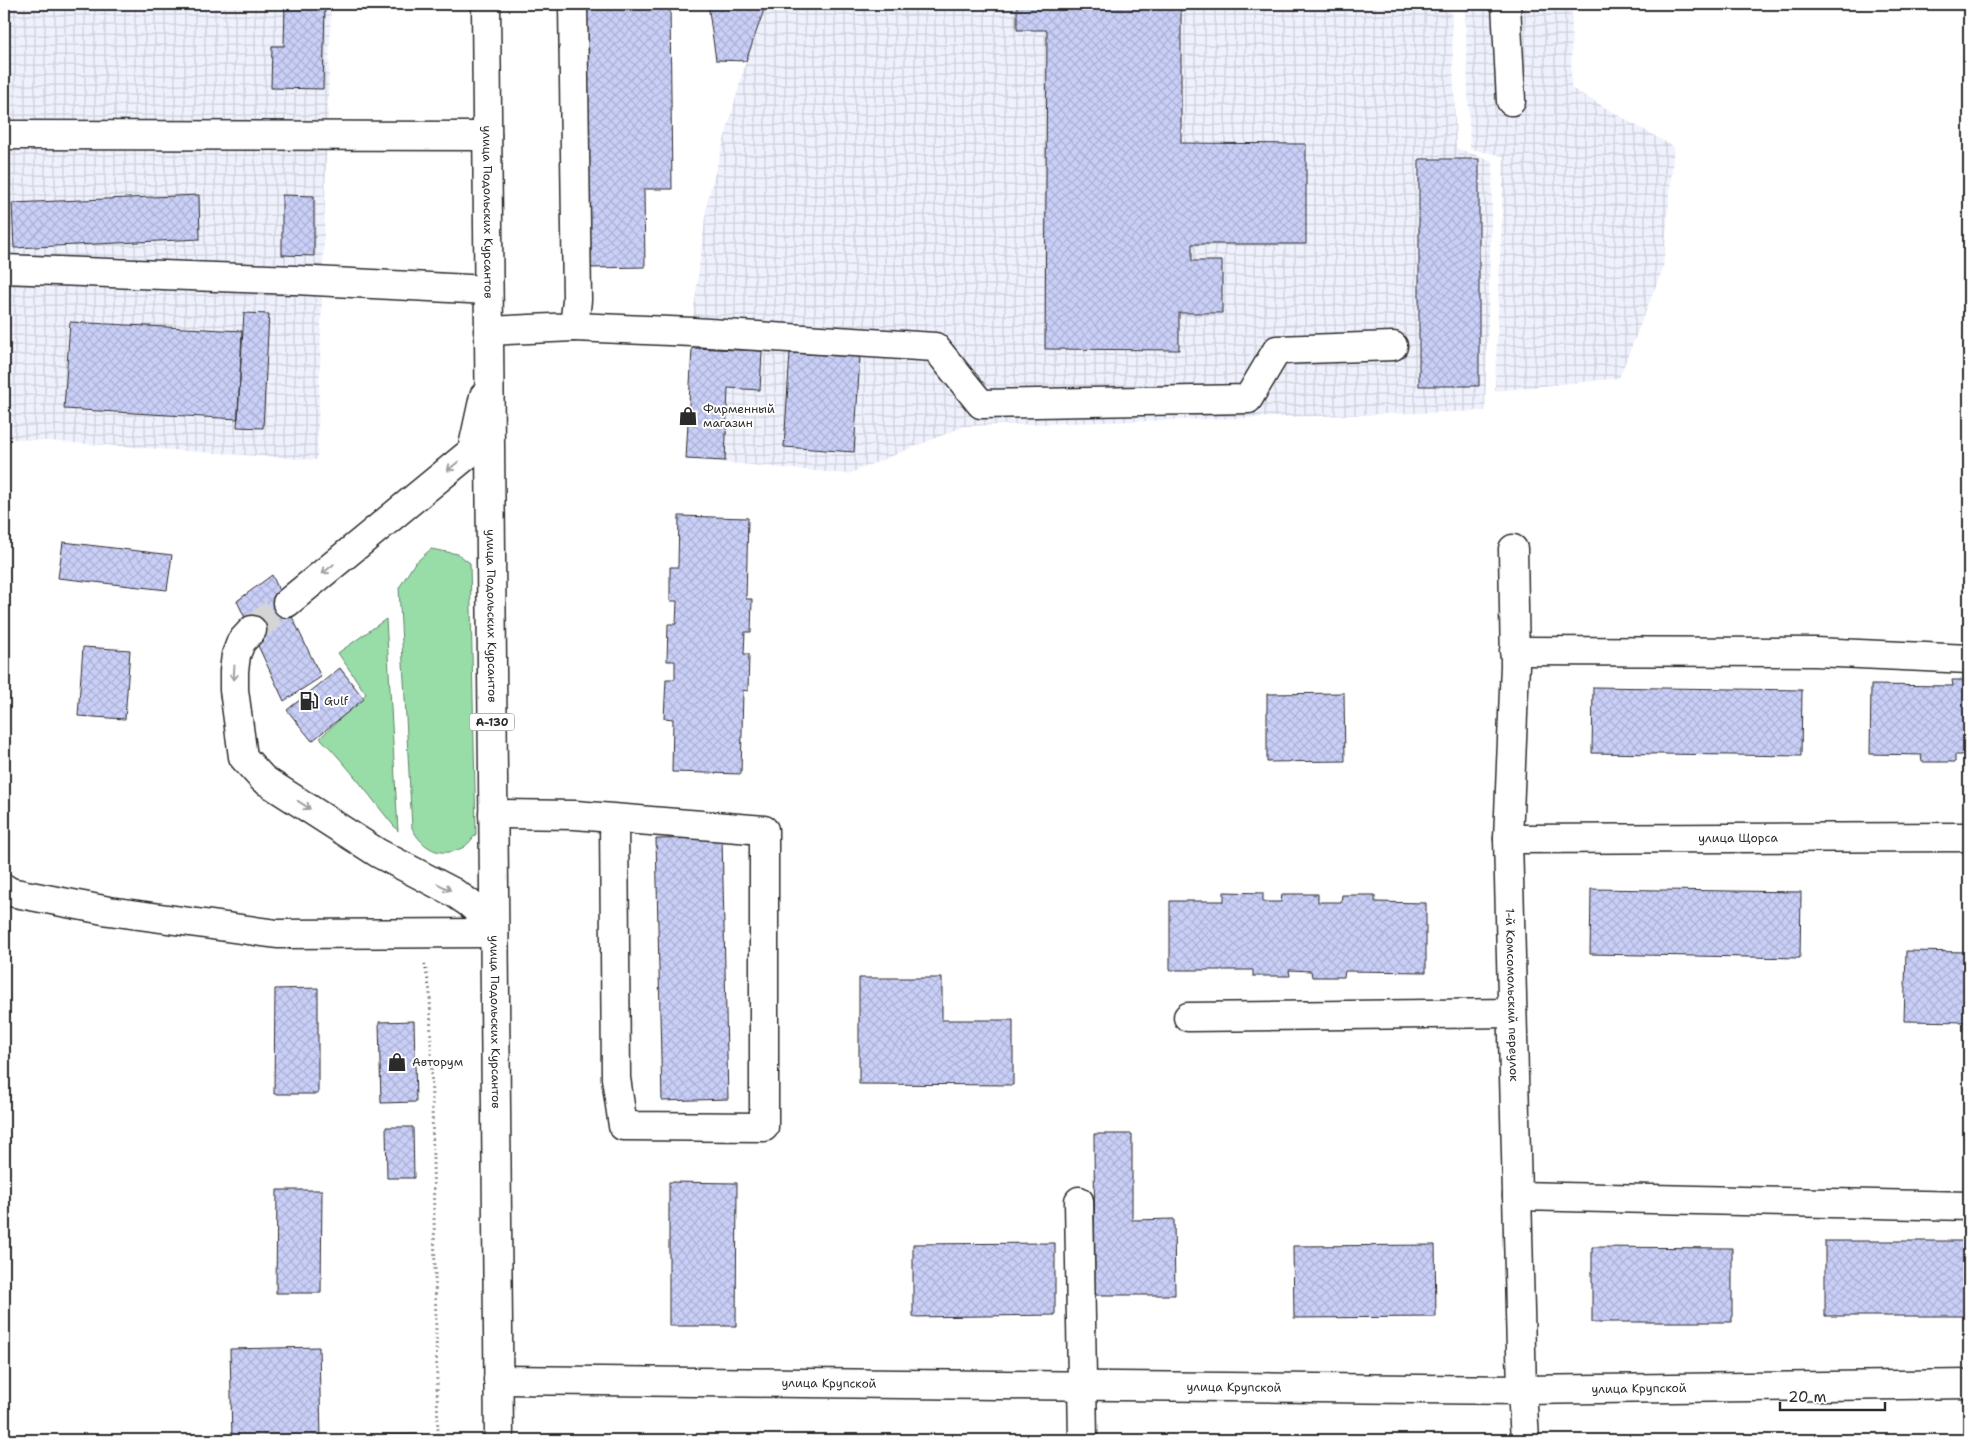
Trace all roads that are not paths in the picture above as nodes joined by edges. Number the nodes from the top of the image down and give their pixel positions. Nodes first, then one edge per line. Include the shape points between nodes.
1 (486, 4) edge
2 (573, 4) edge
3 (1506, 4) edge
4 (1510, 101) dead end
5 (4, 135) edge
6 (487, 136) junction
7 (4, 269) edge
8 (488, 290) junction
9 (574, 327) junction
10 (488, 330) junction
11 (1393, 346) dead end
12 (488, 375) junction
13 (1513, 549) dead end
14 (286, 604) tunnel mouth
15 (252, 630) tunnel mouth
16 (1514, 651) junction
17 (1969, 659) edge
18 (493, 814) junction
19 (614, 818) junction
20 (1969, 837) edge
21 (1508, 839) junction
22 (4, 888) edge
23 (494, 933) junction
24 (1512, 1012) junction
25 (1188, 1017) dead end
26 (1517, 1196) junction
27 (1078, 1202) dead end
28 (1969, 1206) edge
29 (498, 1380) junction
30 (1969, 1384) edge
31 (1083, 1387) junction
32 (1522, 1390) junction
33 (499, 1440) edge
34 (1083, 1440) edge
35 (1525, 1440) edge

1 - 6 street, улица Подольских Курсантов / А-130
2 - 9 street via 577,300
3 - 4 street
5 - 6 street
6 - 8 street, улица Подольских Курсантов / А-130
7 - 8 street
8 - 10 street, улица Подольских Курсантов / А-130
9 - 10 street
9 - 11 street via 935,347 981,404 1248,400 1277,350
10 - 12 street, улица Подольских Курсантов / А-130
12 -> 14 street via 472,451
12 - 18 street, улица Подольских Курсантов / А-130
13 - 16 street, 1-й Комсомольский переулок
15 -> 23 street via 240,642 234,671 243,757 263,779 378,853 470,902
16 - 17 street via 1815,652
16 - 21 street, 1-й Комсомольский переулок
18 - 19 street
18 - 23 street, улица Подольских Курсантов / А-130
19 - 19 street via 764,830 764,1127 623,1126 616,1078
20 - 21 street, улица Щорса
21 - 24 street, 1-й Комсомольский переулок
22 - 23 street via 10,892 109,911 277,934
23 - 29 street, улица Подольских Курсантов / А-130
24 - 25 street
24 - 26 street, 1-й Комсомольский переулок
26 - 28 street
26 - 32 street, 1-й Комсомольский переулок
27 - 31 street
29 - 31 street, улица Крупской
29 - 33 street, улица Подольских Курсантов / А-130
30 - 32 street, улица Крупской
31 - 32 street, улица Крупской
31 - 34 street
32 - 35 street, 1-й Комсомольский переулок

